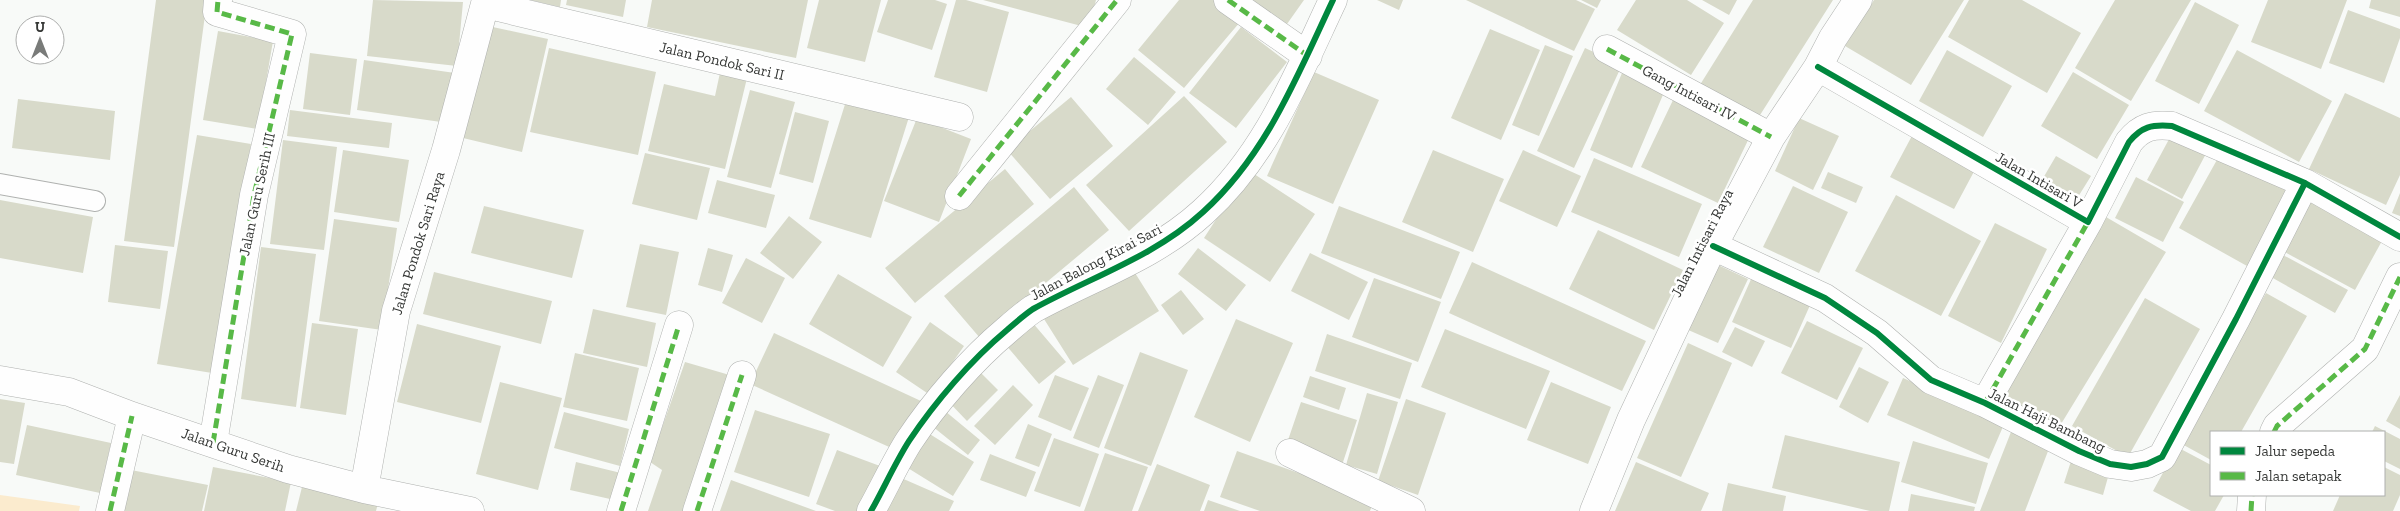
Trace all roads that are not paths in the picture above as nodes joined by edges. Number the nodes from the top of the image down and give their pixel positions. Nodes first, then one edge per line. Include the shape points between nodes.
1 (218, 0) edge
2 (1117, 0) edge
3 (1228, 0) edge
4 (1333, 0) edge
5 (1858, 0) edge
6 (486, 2) edge
7 (1608, 49) dead end
8 (1308, 56) junction
9 (1818, 67) junction
10 (960, 117) dead end
11 (1771, 137) junction
12 (2305, 183) junction
13 (0, 184) edge
14 (959, 196) dead end
15 (95, 201) dead end
16 (2088, 222) junction
17 (2400, 237) edge
18 (1713, 246) junction
19 (2400, 277) edge
20 (679, 325) dead end
21 (742, 375) dead end
22 (0, 380) edge
23 (1985, 403) junction
24 (132, 416) junction
25 (2274, 431) edge
26 (213, 443) junction
27 (1290, 453) dead end
28 (364, 489) junction
29 (2252, 496) edge
30 (110, 511) edge
31 (470, 511) edge
32 (621, 511) edge
33 (696, 511) edge
34 (872, 511) edge
35 (1411, 511) edge
36 (1594, 511) edge
37 (2251, 511) edge

1 - 26 street, Jalan Guru Serih III via 217,12 292,34 254,195
2 - 14 street
3 - 8 street
4 - 8 street, Jalan Balong Kirai Sari
5 - 9 street, Jalan Intisari Raya
6 - 10 street, Jalan Pondok Sari II
6 - 28 street, Jalan Pondok Sari Raya via 446,150 396,311
7 - 11 street, Gang Intisari IV
8 - 34 street, Jalan Balong Kirai Sari via 1274,123 1246,164 1204,211 1154,249 1031,310 993,341 914,435
9 - 11 street, Jalan Intisari Raya
9 - 16 street, Jalan Intisari V
11 - 18 street, Jalan Intisari Raya
12 - 16 street, Jalan Intisari V via 2172,126 2155,124 2136,133 2129,142
12 - 17 street, Jalan Intisari V
12 - 23 street, Jalan Haji Bambang via 2162,457 2131,467 2110,464
13 - 15 lane
16 - 23 street, Jalan Haji Bambang
18 - 23 street, Jalan Haji Bambang via 1825,298 1877,333 1932,380
18 - 36 street, Jalan Intisari Raya via 1631,420
19 - 25 street via 2365,349 2318,388
20 - 32 street
21 - 33 street
22 - 24 street, Jalan Guru Serih via 69,392
24 - 26 street, Jalan Guru Serih
24 - 30 street
26 - 28 street, Jalan Guru Serih via 288,469
27 - 35 street
28 - 31 street, Jalan Guru Serih
29 - 37 street

